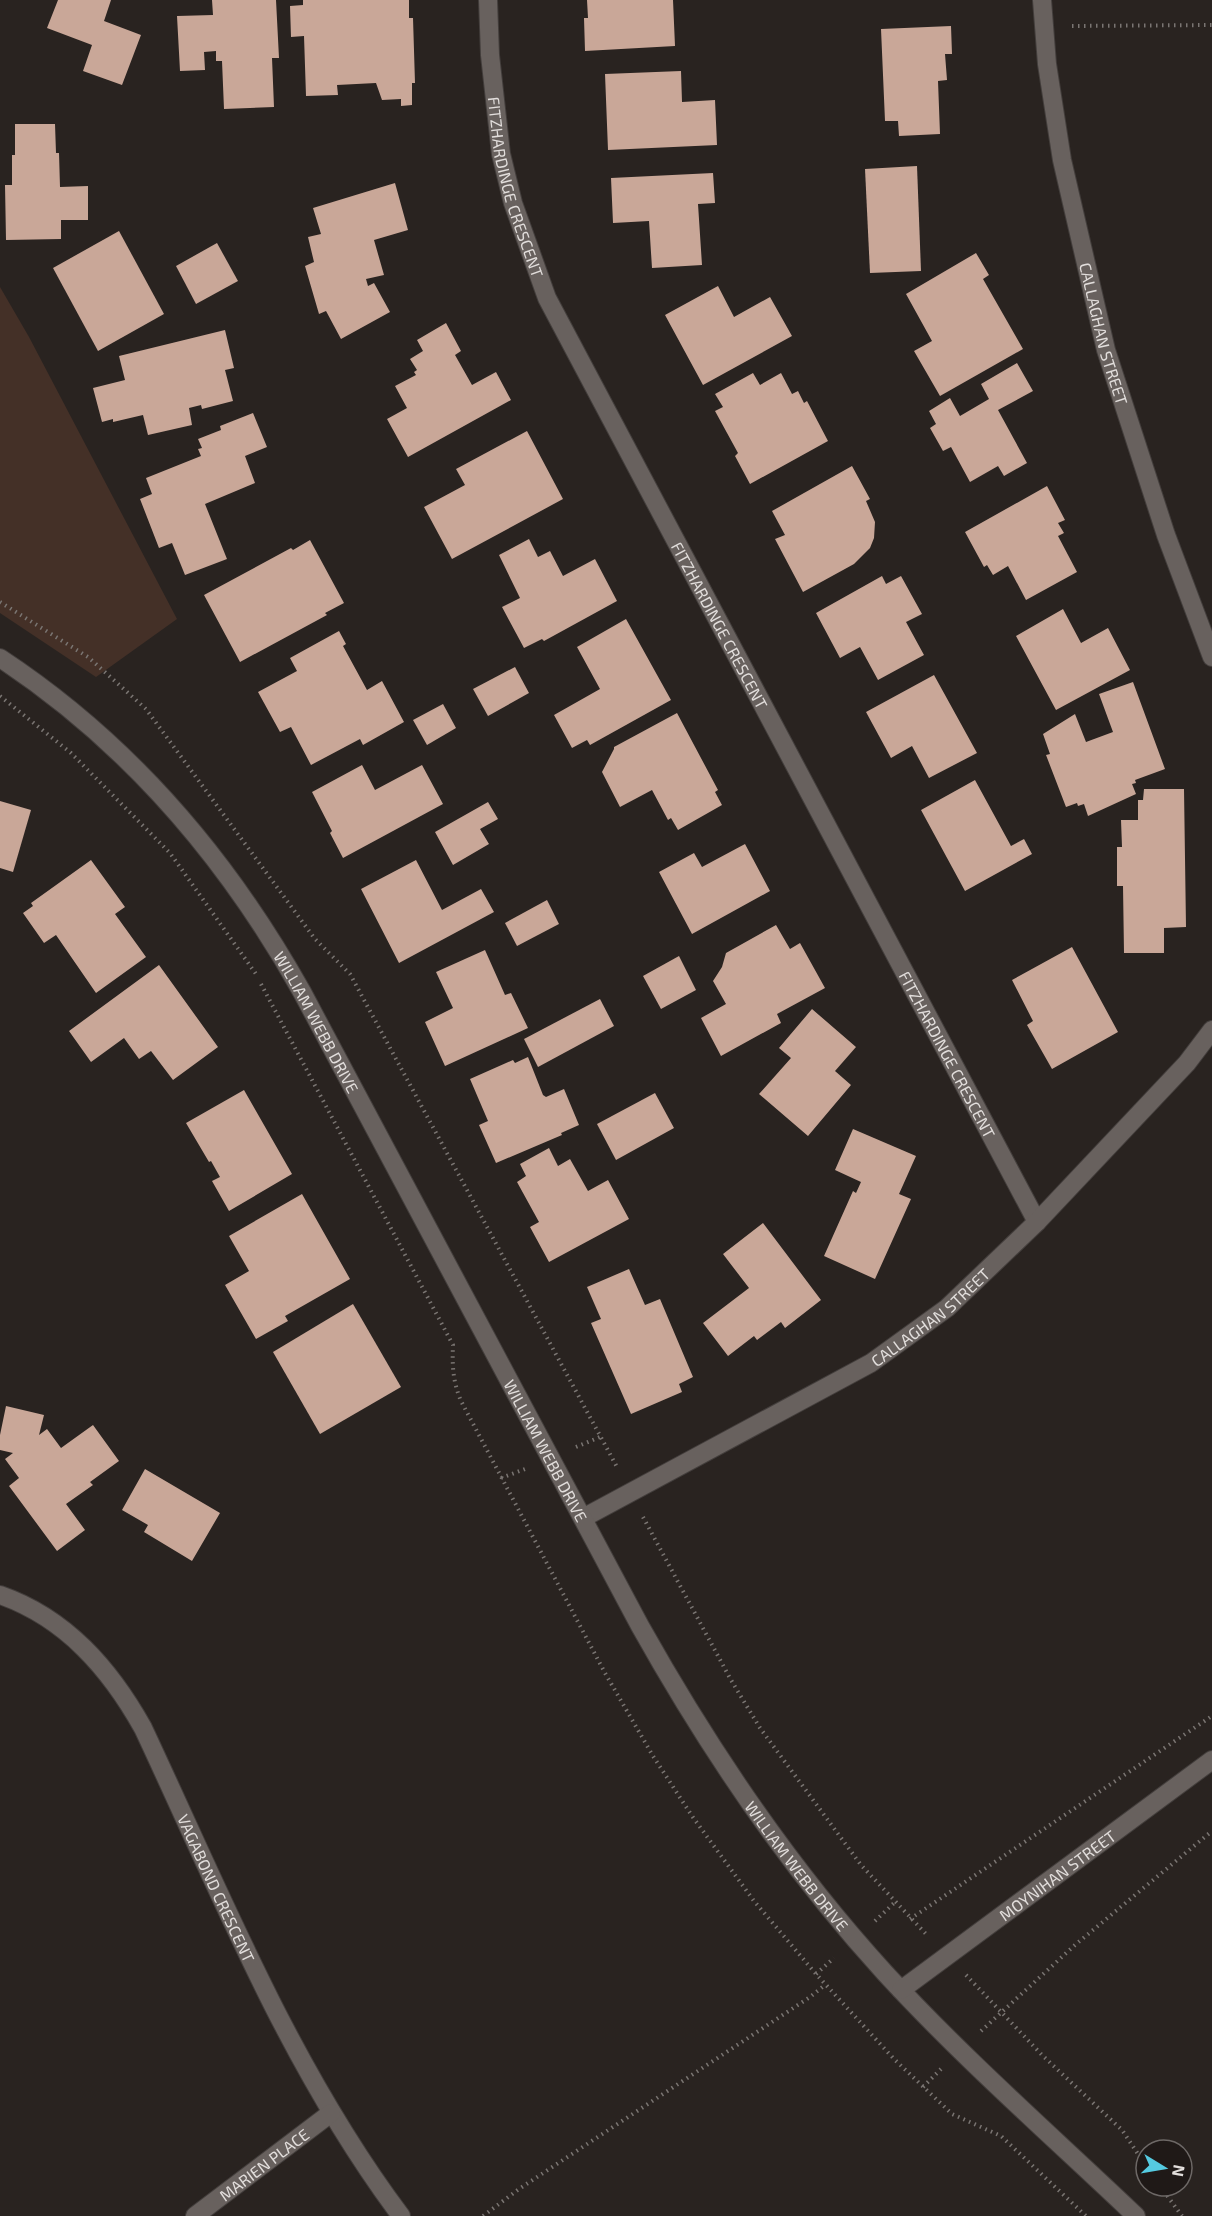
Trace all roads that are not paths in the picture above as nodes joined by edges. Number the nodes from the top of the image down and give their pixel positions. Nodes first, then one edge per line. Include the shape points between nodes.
1 (488, 0) edge
2 (1042, 0) edge
3 (1212, 657) edge
4 (0, 658) edge
5 (1212, 1030) edge
6 (1037, 1222) junction
7 (583, 1518) junction
8 (0, 1595) edge
9 (1212, 1760) edge
10 (901, 1990) junction
11 (331, 2113) junction
12 (195, 2216) edge
13 (401, 2216) edge
14 (1136, 2216) edge

1 - 6 street, FITZHARDINGE CRESCENT via 501,154 513,204 547,298
2 - 3 street, CALLAGHAN STREET via 1062,160 1106,350 1166,535
4 - 7 street, WILLIAM WEBB DRIVE via 116,749 166,800 238,888 302,992
5 - 6 street, CALLAGHAN STREET via 1187,1063
6 - 7 street, CALLAGHAN STREET via 947,1308 871,1362
7 - 10 street, WILLIAM WEBB DRIVE via 676,1691 727,1772 828,1908
8 - 11 street, VAGABOND CRESCENT via 64,1630 110,1674 128,1700 265,1989
9 - 10 street, MOYNIHAN STREET
10 - 14 street, WILLIAM WEBB DRIVE
11 - 12 street, MARIEN PLACE
11 - 13 street, VAGABOND CRESCENT

